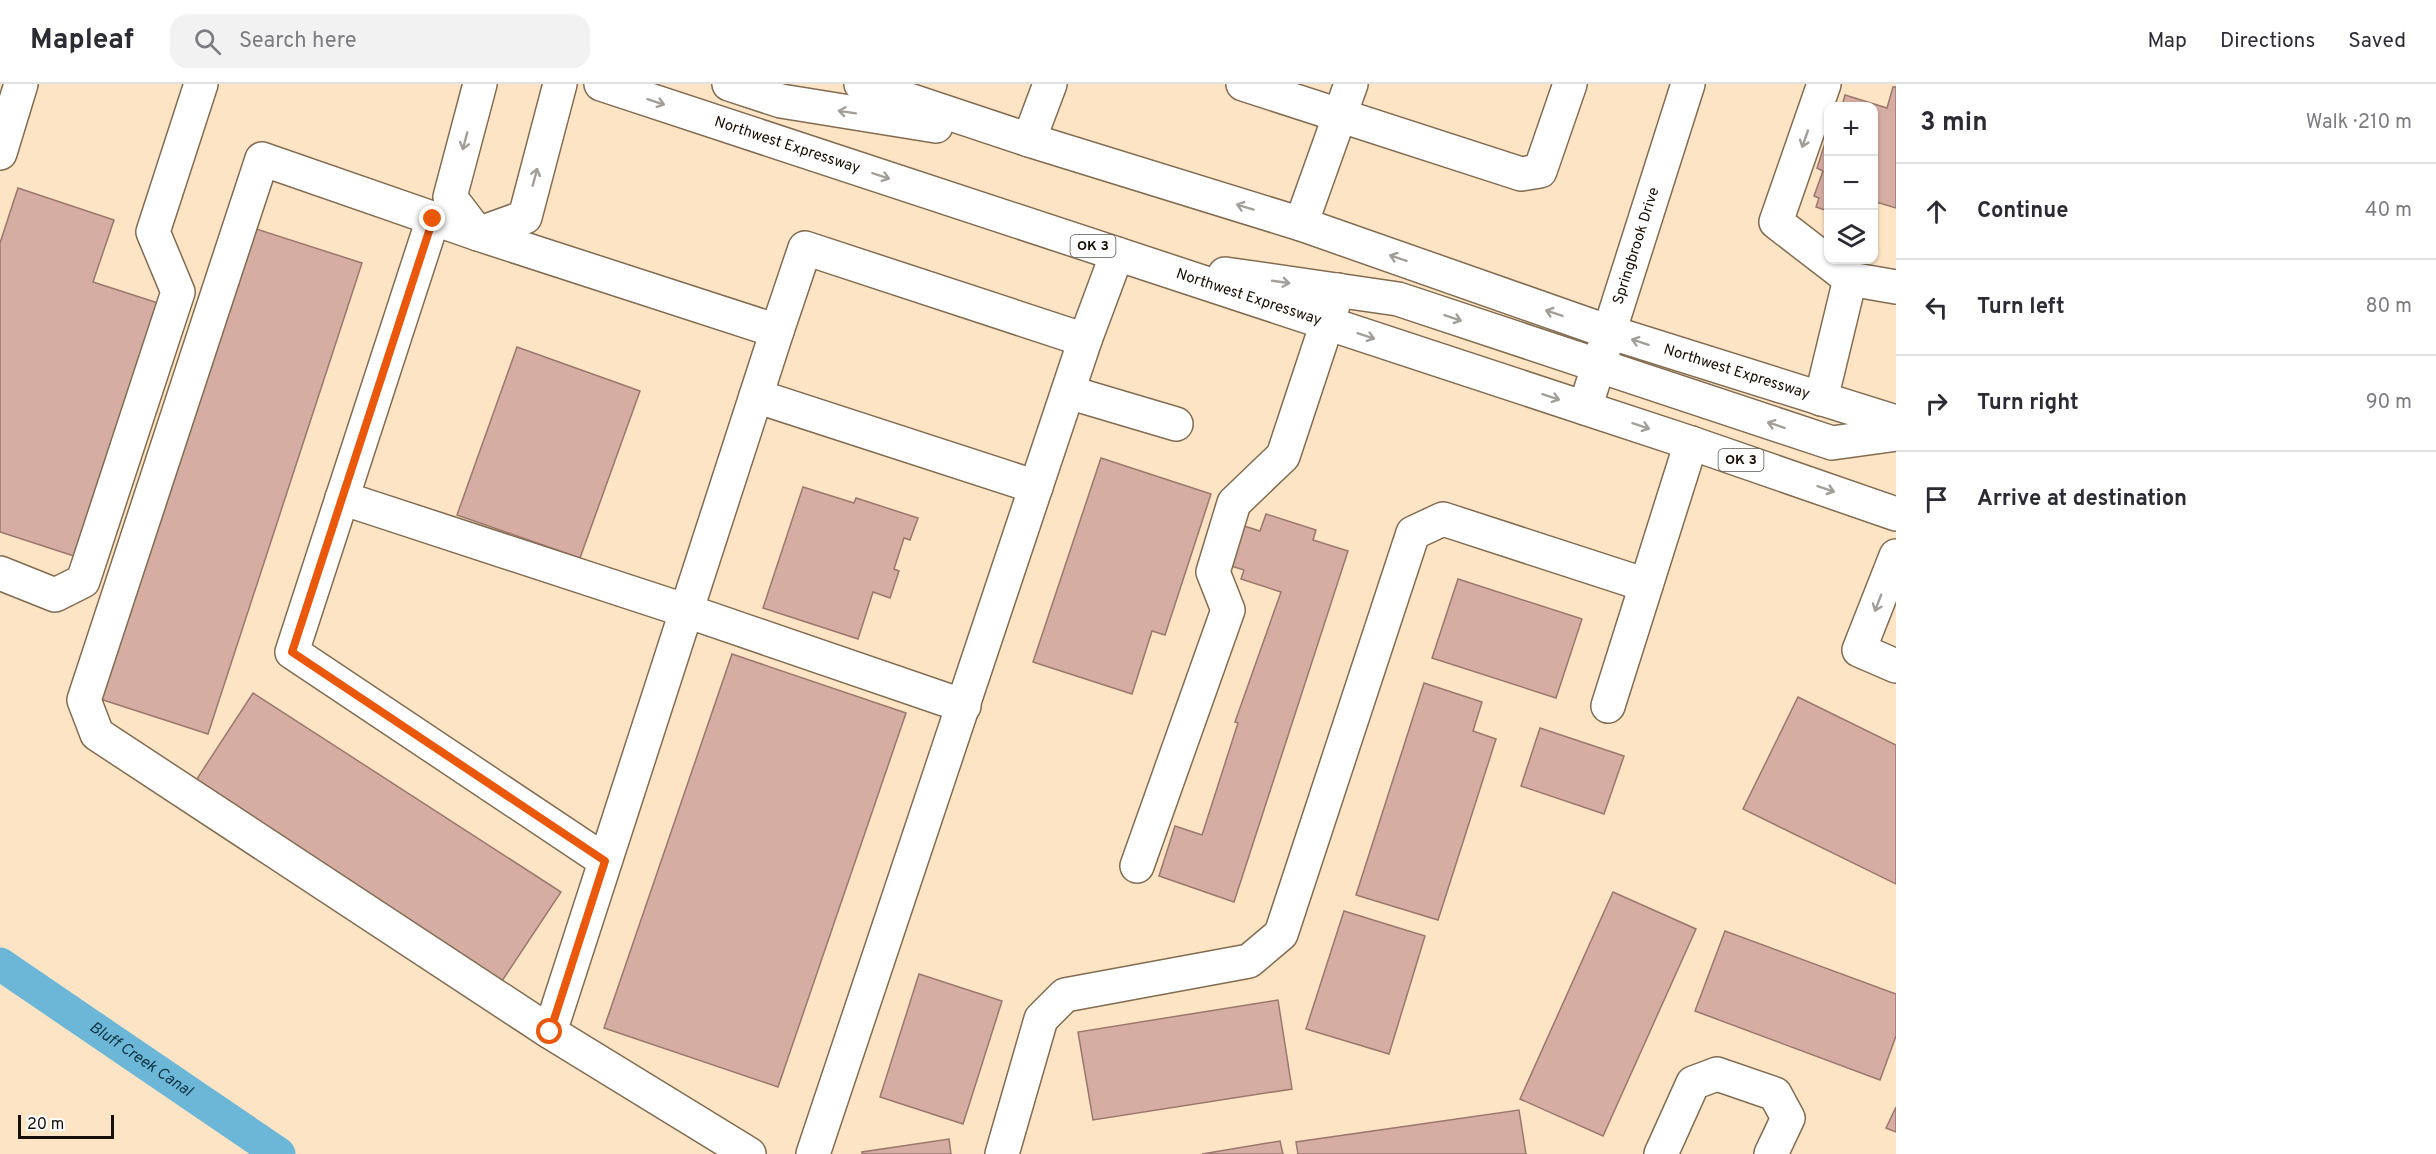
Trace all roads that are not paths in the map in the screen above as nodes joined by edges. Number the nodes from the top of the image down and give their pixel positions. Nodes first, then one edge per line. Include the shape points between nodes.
1 (21, 84) edge
2 (480, 84) edge
3 (560, 84) edge
4 (601, 84) edge
5 (729, 84) edge
6 (861, 84) edge
7 (1050, 84) edge
8 (1243, 84) edge
9 (1352, 84) edge
10 (1570, 84) edge
11 (1688, 84) edge
12 (1824, 84) edge
13 (199, 85) edge
14 (1340, 115) junction
15 (1029, 140) junction
16 (0, 153) edge
17 (433, 219) junction
18 (1301, 224) junction
19 (478, 234) junction
20 (1129, 258) junction
21 (1850, 279) junction
22 (1896, 287) edge
23 (1338, 290) junction
24 (1328, 323) junction
25 (777, 331) junction
26 (1610, 332) junction
27 (1085, 340) junction
28 (1598, 367) junction
29 (1068, 392) junction
30 (756, 396) junction
31 (1821, 399) junction
32 (1585, 408) junction
33 (1896, 422) edge
34 (1176, 424) dead end
35 (1896, 434) edge
36 (1691, 443) junction
37 (1036, 487) junction
38 (342, 498) junction
39 (1896, 514) edge
40 (1896, 556) edge
41 (0, 573) edge
42 (1646, 585) junction
43 (687, 611) junction
44 (1896, 666) edge
45 (964, 706) junction
46 (1608, 706) dead end
47 (605, 861) junction
48 (1137, 866) dead end
49 (550, 1032) junction
50 (748, 1154) edge
51 (813, 1154) edge
52 (1002, 1154) edge
53 (1661, 1154) edge
54 (1771, 1154) edge

1 - 16 main road
2 -> 19 main road via 450,197
19 -> 3 main road via 525,217
4 -> 20 main road, Northwest Expressway / OK 3
15 -> 5 main road via 781,101
6 - 15 main road, Northwest Expressway
7 - 15 main road
8 - 14 main road
9 - 14 main road
10 - 14 main road via 1540,171 1521,174
11 - 26 main road, Springbrook Drive
12 -> 21 main road via 1776,222
13 - 41 main road via 153,232 178,292 83,581 55,595
14 - 18 main road
18 -> 15 main road, Northwest Expressway
17 - 19 main road
17 - 38 main road
17 - 49 main road via 262,159 84,700 98,734
26 -> 18 main road, Northwest Expressway
19 - 25 main road
20 -> 23 main road
20 - 24 main road, Northwest Expressway / OK 3
20 - 27 main road
21 - 22 main road
21 - 31 main road
23 - 24 main road
23 -> 28 main road via 1398,299
24 -> 32 main road, Northwest Expressway / OK 3
24 - 48 main road via 1283,456 1234,503 1213,572 1227,610
25 - 27 main road via 806,248
25 - 30 main road
26 - 28 main road, Springbrook Drive
31 -> 26 main road, Northwest Expressway
27 - 29 main road
28 - 32 main road, Springbrook Drive
35 -> 28 main road via 1832,443
29 - 34 main road
29 - 37 main road
30 - 37 main road
30 - 43 main road
31 - 33 main road, Northwest Expressway
32 -> 36 main road, Northwest Expressway / OK 3
36 -> 39 main road, Northwest Expressway / OK 3
36 - 42 main road
37 - 45 main road
38 - 43 main road
38 - 47 main road via 292,652
40 -> 44 main road via 1859,650
42 - 46 main road
42 - 52 main road via 1443,519 1413,533 1281,934 1250,961 1065,995 1041,1019
43 - 45 main road
43 - 47 main road
45 - 51 main road
47 - 49 main road
49 - 50 main road
53 - 54 main road via 1693,1083 1717,1074 1775,1094 1788,1118

